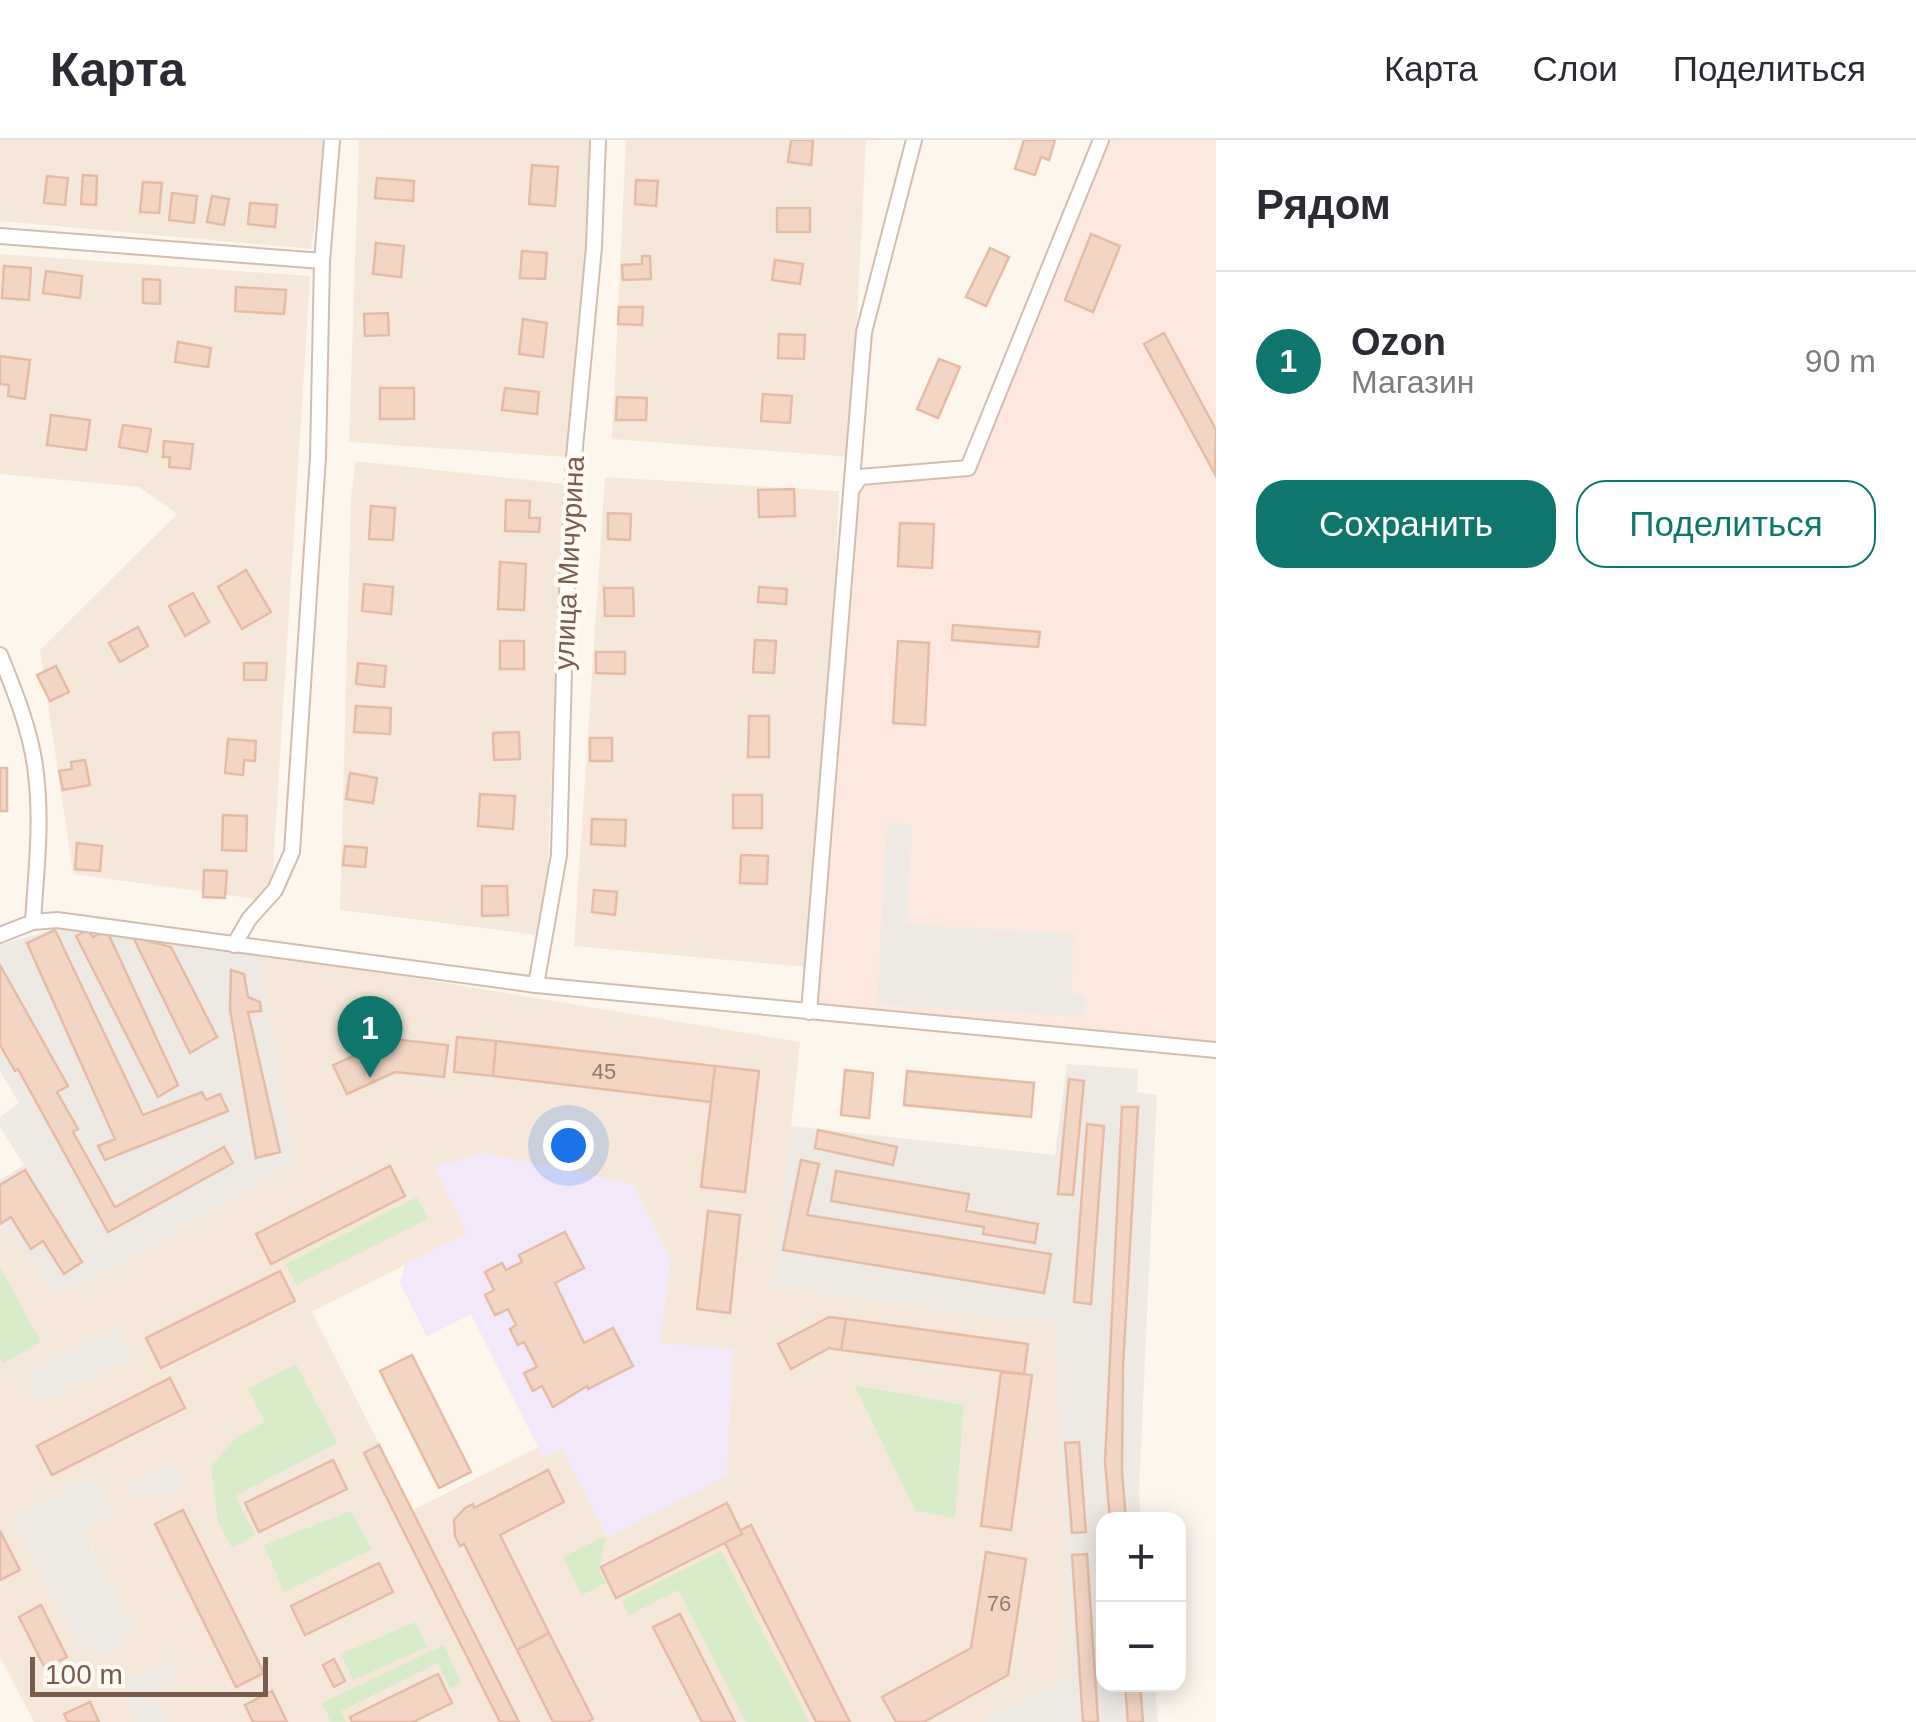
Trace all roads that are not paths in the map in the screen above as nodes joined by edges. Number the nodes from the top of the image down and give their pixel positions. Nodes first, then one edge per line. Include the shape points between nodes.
1 (332, 140) edge
2 (598, 140) edge
3 (914, 140) edge
4 (1101, 140) edge
5 (0, 236) edge
6 (322, 262) junction
7 (851, 493) junction
8 (0, 655) edge
9 (33, 922) junction
10 (0, 935) edge
11 (234, 944) junction
12 (536, 985) junction
13 (809, 1012) junction
14 (1216, 1050) edge

1 - 6 street
2 - 12 street, улица Мичурина via 574,458 559,855
3 - 7 street via 864,332
4 - 7 street via 968,468 860,477
5 - 6 street
6 - 11 street via 318,457 292,852 274,890
7 - 13 street
8 - 9 street via 36,771
9 - 10 street
9 - 11 street
11 - 12 street
12 - 13 street
13 - 14 street

